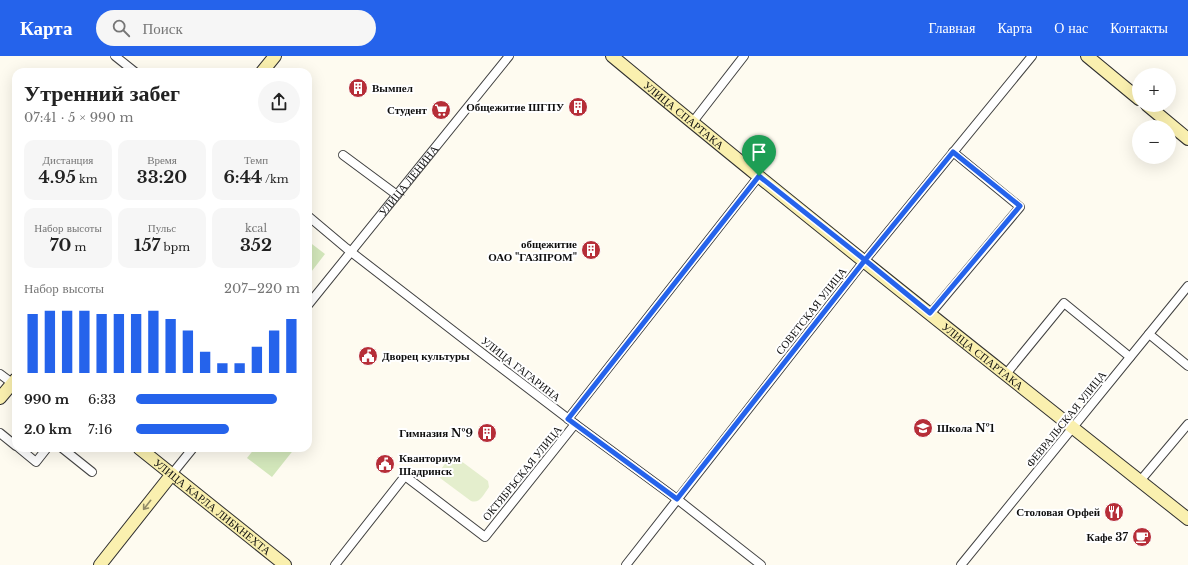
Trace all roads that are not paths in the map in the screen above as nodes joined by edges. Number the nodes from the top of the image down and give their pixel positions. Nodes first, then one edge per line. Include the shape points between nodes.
1 (115, 56) edge
2 (275, 56) edge
3 (509, 56) edge
4 (612, 56) edge
5 (744, 56) edge
6 (1032, 56) edge
7 (1087, 56) edge
8 (130, 68) edge
9 (265, 68) edge
10 (1132, 93) edge
11 (1155, 112) edge
12 (692, 123) junction
13 (1188, 139) edge
14 (953, 152) junction
15 (343, 155) dead end
16 (759, 176) junction
17 (396, 195) junction
18 (312, 219) edge
19 (351, 252) junction
20 (865, 260) junction
21 (1188, 286) edge
22 (312, 300) edge
23 (930, 313) junction
24 (1149, 334) junction
25 (1130, 357) junction
26 (1188, 366) edge
27 (0, 374) edge
28 (1006, 374) junction
29 (12, 380) edge
30 (12, 383) edge
31 (0, 398) edge
32 (572, 422) junction
33 (1188, 424) edge
34 (1072, 428) junction
35 (0, 433) edge
36 (12, 443) edge
37 (24, 452) edge
38 (44, 452) edge
39 (67, 452) edge
40 (144, 452) edge
41 (190, 452) edge
42 (92, 472) dead end
43 (172, 474) junction
44 (1140, 481) junction
45 (677, 499) junction
46 (1188, 519) edge
47 (100, 565) edge
48 (285, 565) edge
49 (334, 565) edge
50 (626, 565) edge
51 (761, 565) edge
52 (961, 565) edge

1 - 8 street
2 - 9 street
3 - 17 street, УЛИЦА ЛЕНИНА
4 - 12 street, УЛИЦА СПАРТАКА
5 - 12 street
6 - 14 street, СОВЕТСКАЯ УЛИЦА
7 - 10 street
11 - 13 street
12 - 16 street, УЛИЦА СПАРТАКА
14 - 20 street, СОВЕТСКАЯ УЛИЦА
14 - 23 street via 1020,206
15 - 17 street
16 - 20 street, УЛИЦА СПАРТАКА
16 - 32 street, ОКТЯБРЬСКАЯ УЛИЦА
17 - 19 street, УЛИЦА ЛЕНИНА
18 - 19 street, УЛИЦА ГАГАРИНА
19 - 22 street, УЛИЦА ЛЕНИНА
19 - 32 street, УЛИЦА ГАГАРИНА
20 - 23 street, УЛИЦА СПАРТАКА
20 - 45 street, СОВЕТСКАЯ УЛИЦА
21 - 24 street, ФЕВРАЛЬСКАЯ УЛИЦА
23 - 28 street, УЛИЦА СПАРТАКА
24 - 25 street, ФЕВРАЛЬСКАЯ УЛИЦА
24 - 26 street
25 - 28 street via 1064,303
25 - 34 street, ФЕВРАЛЬСКАЯ УЛИЦА
27 - 29 street
28 - 34 street, УЛИЦА СПАРТАКА
30 - 31 street
32 - 45 street, УЛИЦА ГАГАРИНА
32 - 49 street, ОКТЯБРЬСКАЯ УЛИЦА via 485,537 405,476
33 - 44 street
34 - 44 street, УЛИЦА СПАРТАКА
34 - 52 street, ФЕВРАЛЬСКАЯ УЛИЦА
35 - 36 street
37 - 38 street via 36,462
39 - 42 street
40 - 43 street, УЛИЦА КАРЛА ЛИБКНЕХТА
41 - 43 street
43 -> 47 street
43 - 48 street, УЛИЦА КАРЛА ЛИБКНЕХТА
44 - 46 street, УЛИЦА СПАРТАКА
45 - 50 street, СОВЕТСКАЯ УЛИЦА
45 - 51 street, УЛИЦА ГАГАРИНА

